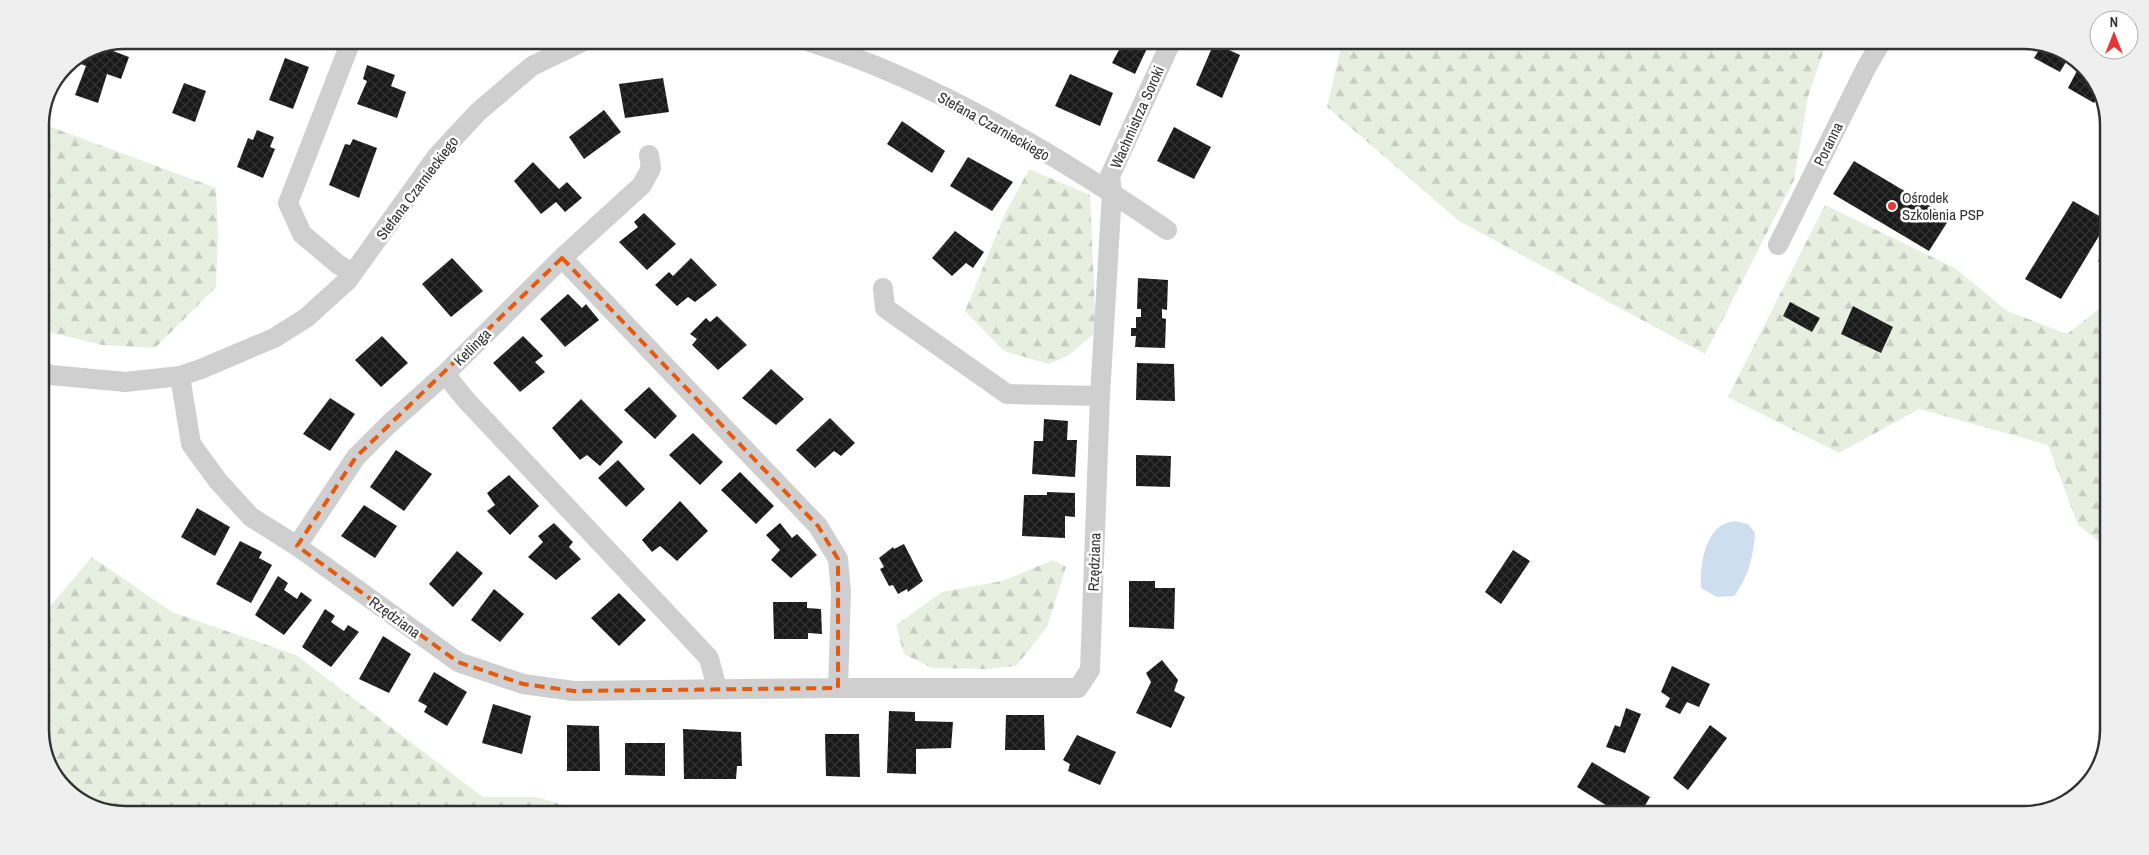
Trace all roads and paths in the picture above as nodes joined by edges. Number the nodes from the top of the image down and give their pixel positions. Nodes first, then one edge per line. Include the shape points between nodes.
1 (348, 49) edge
2 (567, 49) edge
3 (842, 49) edge
4 (1169, 49) edge
5 (1877, 49) edge
6 (649, 156) dead end
7 (1112, 192) junction
8 (1167, 230) dead end
9 (1778, 245) dead end
10 (562, 258) junction
11 (353, 273) junction
12 (883, 288) dead end
13 (49, 374) edge
14 (445, 374) junction
15 (180, 376) junction
16 (1100, 396) junction
17 (297, 546) junction
18 (838, 688) junction
19 (717, 689) junction

1 - 11 street via 288,203 302,234
2 - 11 street, Stefana Czarnieckiego via 532,66 478,112 437,156
3 - 7 street, Stefana Czarnieckiego via 964,106
4 - 7 street, Wachmistrza Soroki via 1110,176
5 - 9 street, Poranna
6 - 10 street, Ketlinga via 651,168 642,185
7 - 8 street, Stefana Czarnieckiego
7 - 16 street, Rzędziana
10 - 14 street, Ketlinga
10 - 18 street via 818,526 838,560 841,592
11 - 15 street, Stefana Czarnieckiego via 306,318 274,338
12 - 16 street via 885,308 1007,394
13 - 15 street, Stefana Czarnieckiego via 125,382
14 - 17 street, Ketlinga via 356,457
14 - 19 street via 709,658
15 - 17 street, Rzędziana via 191,444 218,481 251,517
16 - 18 street, Rzędziana via 1090,670 1078,688
17 - 19 street, Rzędziana via 458,662 523,684 574,692
18 - 19 street, Rzędziana

